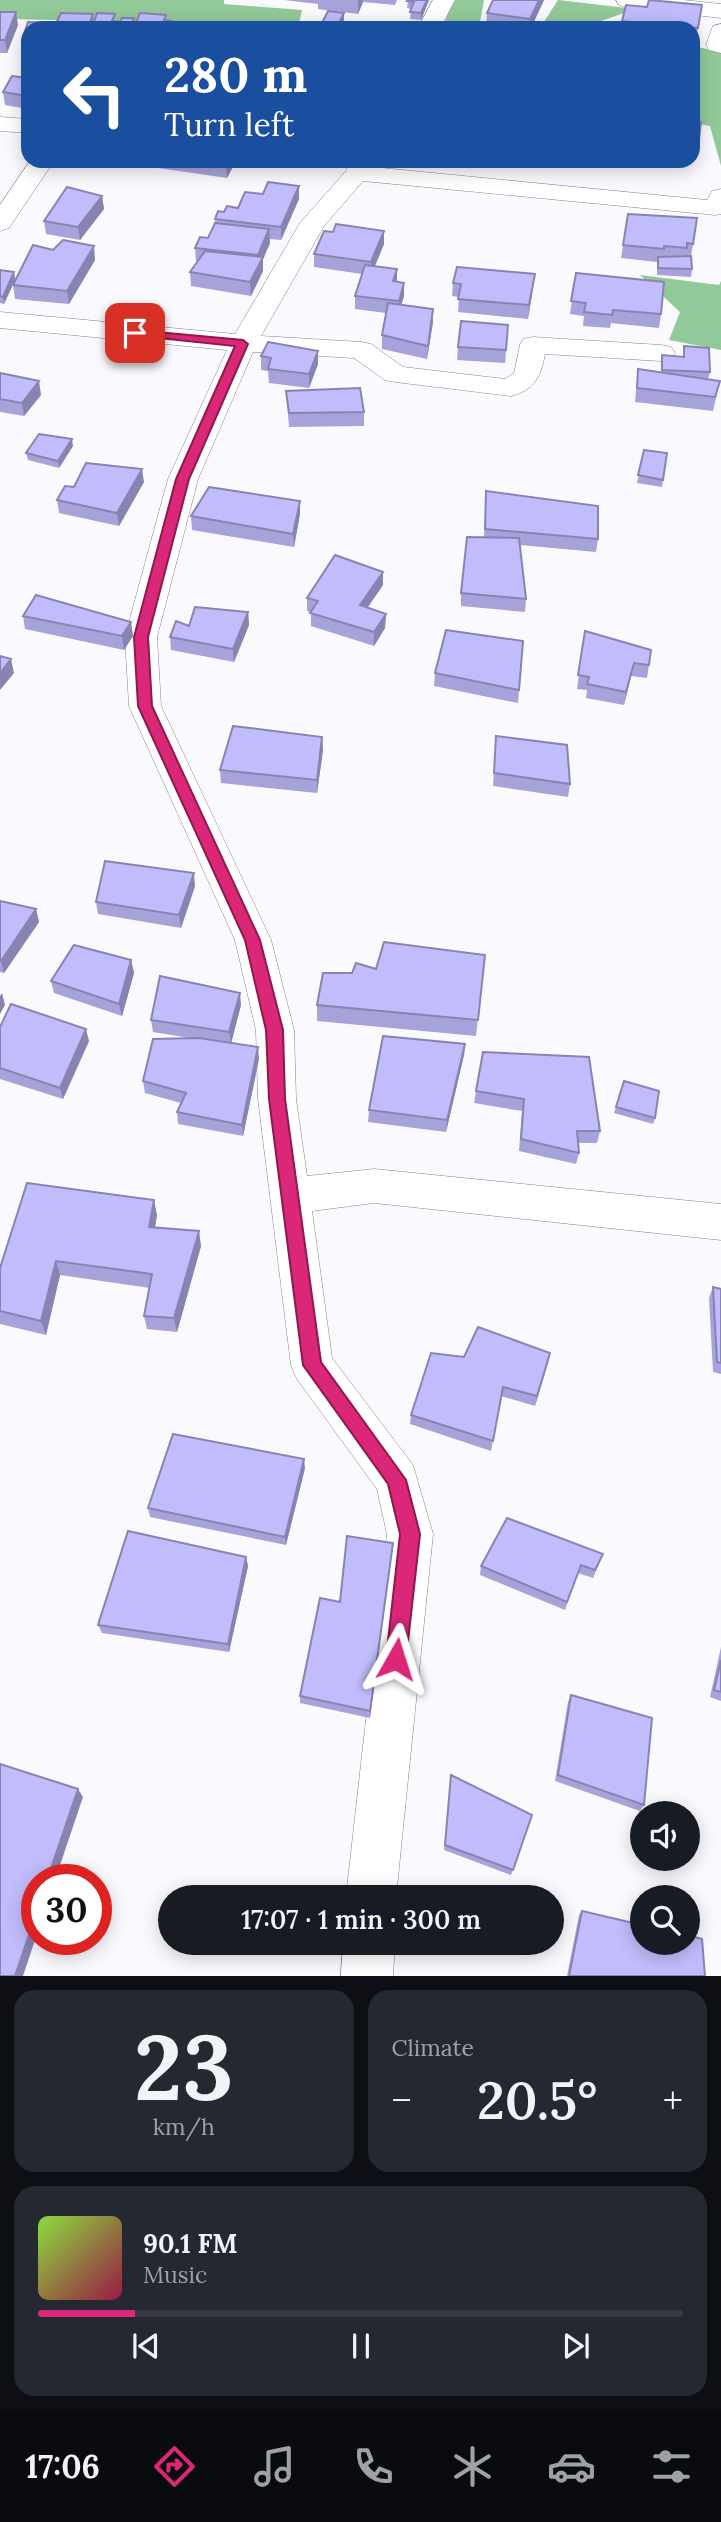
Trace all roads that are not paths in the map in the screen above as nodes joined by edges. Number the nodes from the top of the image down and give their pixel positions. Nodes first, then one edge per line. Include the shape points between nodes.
1 (444, 0) edge
2 (627, 0) edge
3 (721, 11) edge
4 (433, 21) edge
5 (721, 31) edge
6 (721, 46) edge
7 (0, 124) edge
8 (21, 126) edge
9 (38, 168) edge
10 (358, 168) edge
11 (368, 168) edge
12 (721, 196) edge
13 (0, 223) edge
14 (0, 320) edge
15 (243, 344) junction
16 (661, 353) edge
17 (289, 1196) junction
18 (721, 1222) edge
19 (372, 1885) edge
20 (368, 1955) edge
21 (367, 1976) edge

1 - 4 street
2 - 3 street
5 - 6 street via 717,45
7 - 8 street
9 - 13 street
10 - 15 street via 313,223
11 - 12 street via 715,208
14 - 15 street
15 - 16 street via 361,350 395,374 511,388 527,376 533,345
15 - 17 street via 183,479 141,637 145,706 253,940 275,1030 277,1099
17 - 18 street via 374,1186
17 - 19 street via 312,1365 397,1480 410,1534
20 - 21 street

